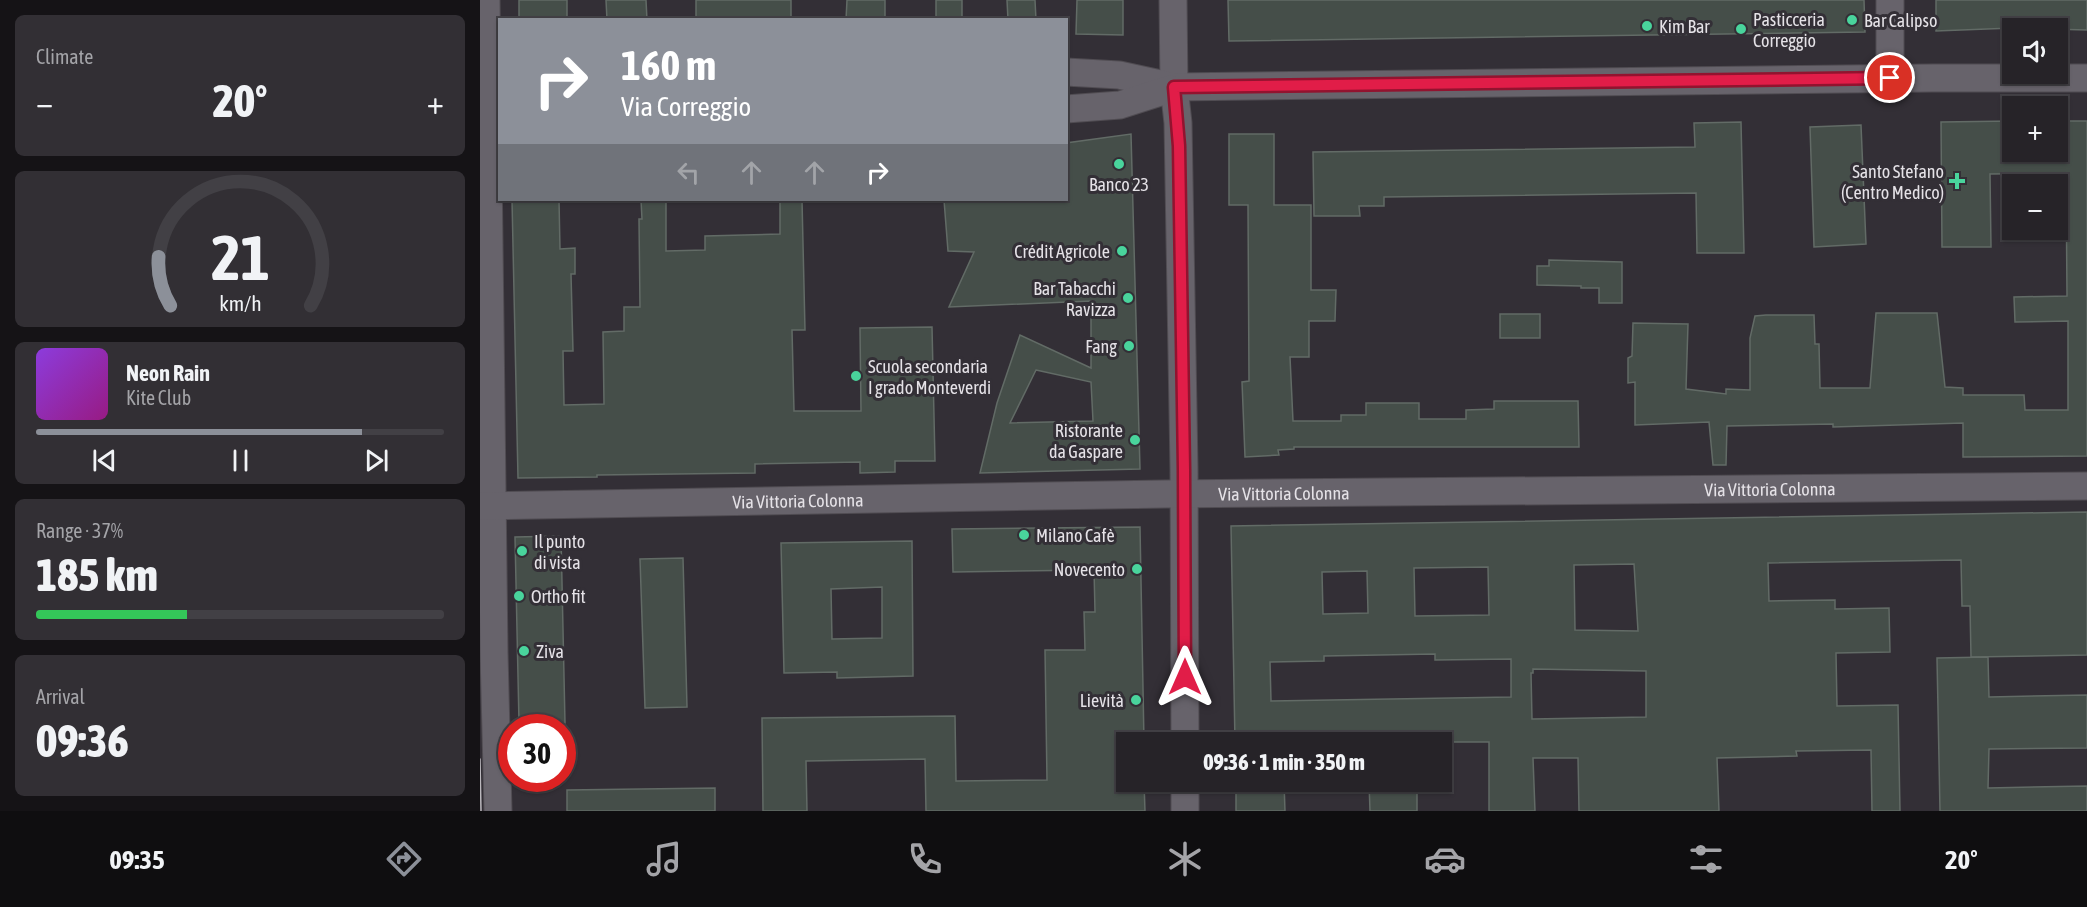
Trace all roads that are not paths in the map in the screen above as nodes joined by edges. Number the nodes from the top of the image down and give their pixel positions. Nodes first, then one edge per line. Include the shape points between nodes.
1 (486, 0) edge
2 (1173, 0) edge
3 (1890, 0) edge
4 (1068, 72) edge
5 (1890, 78) junction
6 (2087, 78) edge
7 (1068, 81) edge
8 (1174, 87) junction
9 (492, 98) edge
10 (1068, 104) edge
11 (1068, 108) edge
12 (2087, 486) edge
13 (1184, 494) junction
14 (486, 506) edge
15 (1185, 732) edge
16 (1185, 792) edge
17 (498, 811) edge
18 (1185, 811) edge

1 - 9 street
2 - 8 street
3 - 5 street
4 - 8 street via 1119,75
5 - 6 street
5 - 8 street
7 - 10 street via 1072,86
8 - 11 street via 1120,105
8 - 13 street via 1179,135
9 - 14 street
12 - 13 street, Via Vittoria Colonna
13 - 14 street, Via Vittoria Colonna
13 - 15 street
14 - 17 street
16 - 18 street

